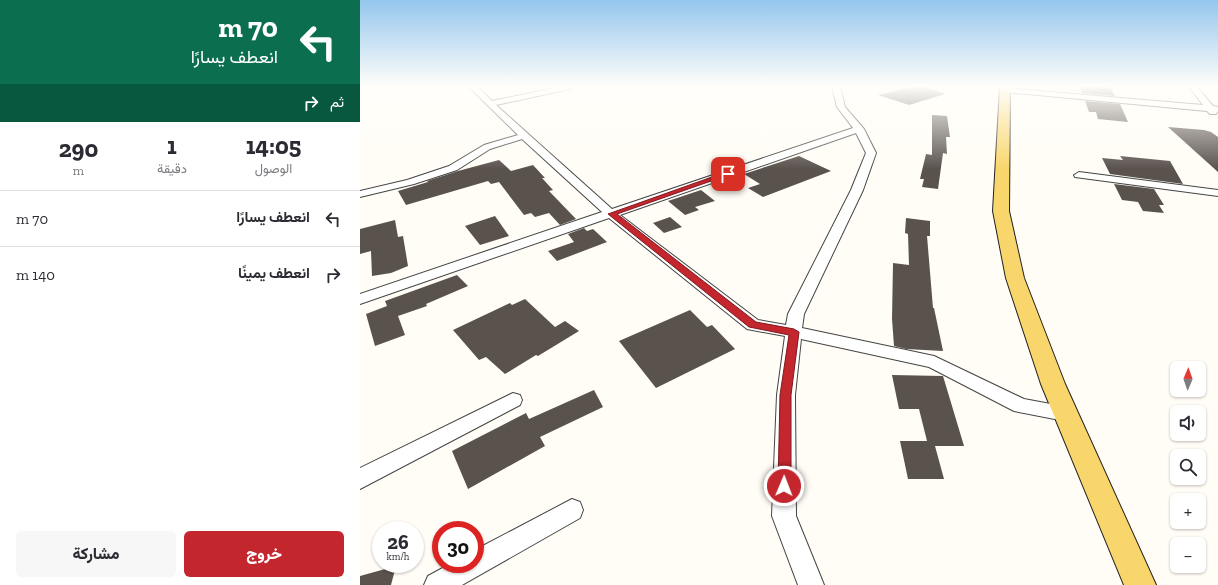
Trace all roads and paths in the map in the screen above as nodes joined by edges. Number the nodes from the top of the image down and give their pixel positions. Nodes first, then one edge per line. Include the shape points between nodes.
1 (501, 114) edge
2 (847, 114) edge
3 (1004, 114) edge
4 (859, 129) junction
5 (524, 136) junction
6 (1079, 175) dead end
7 (1218, 193) edge
8 (360, 194) edge
9 (611, 214) junction
10 (360, 299) edge
11 (794, 332) junction
12 (513, 400) dead end
13 (1065, 413) junction
14 (360, 478) edge
15 (572, 510) dead end
16 (484, 559) edge
17 (459, 573) edge
18 (437, 585) edge
19 (811, 585) edge
20 (1140, 585) edge

1 - 5 street
2 - 4 street
3 - 13 main road via 1001,211 1015,278
4 - 9 street
4 - 11 street via 871,153 857,190 796,314
5 - 8 street via 487,147 453,168
5 - 9 street
6 - 7 street
9 - 10 street
9 - 11 street via 753,325
11 - 13 street via 934,362 1021,406
11 - 19 street via 786,395 784,516
12 - 14 street
13 - 20 main road
15 - 16 street
17 - 18 street

